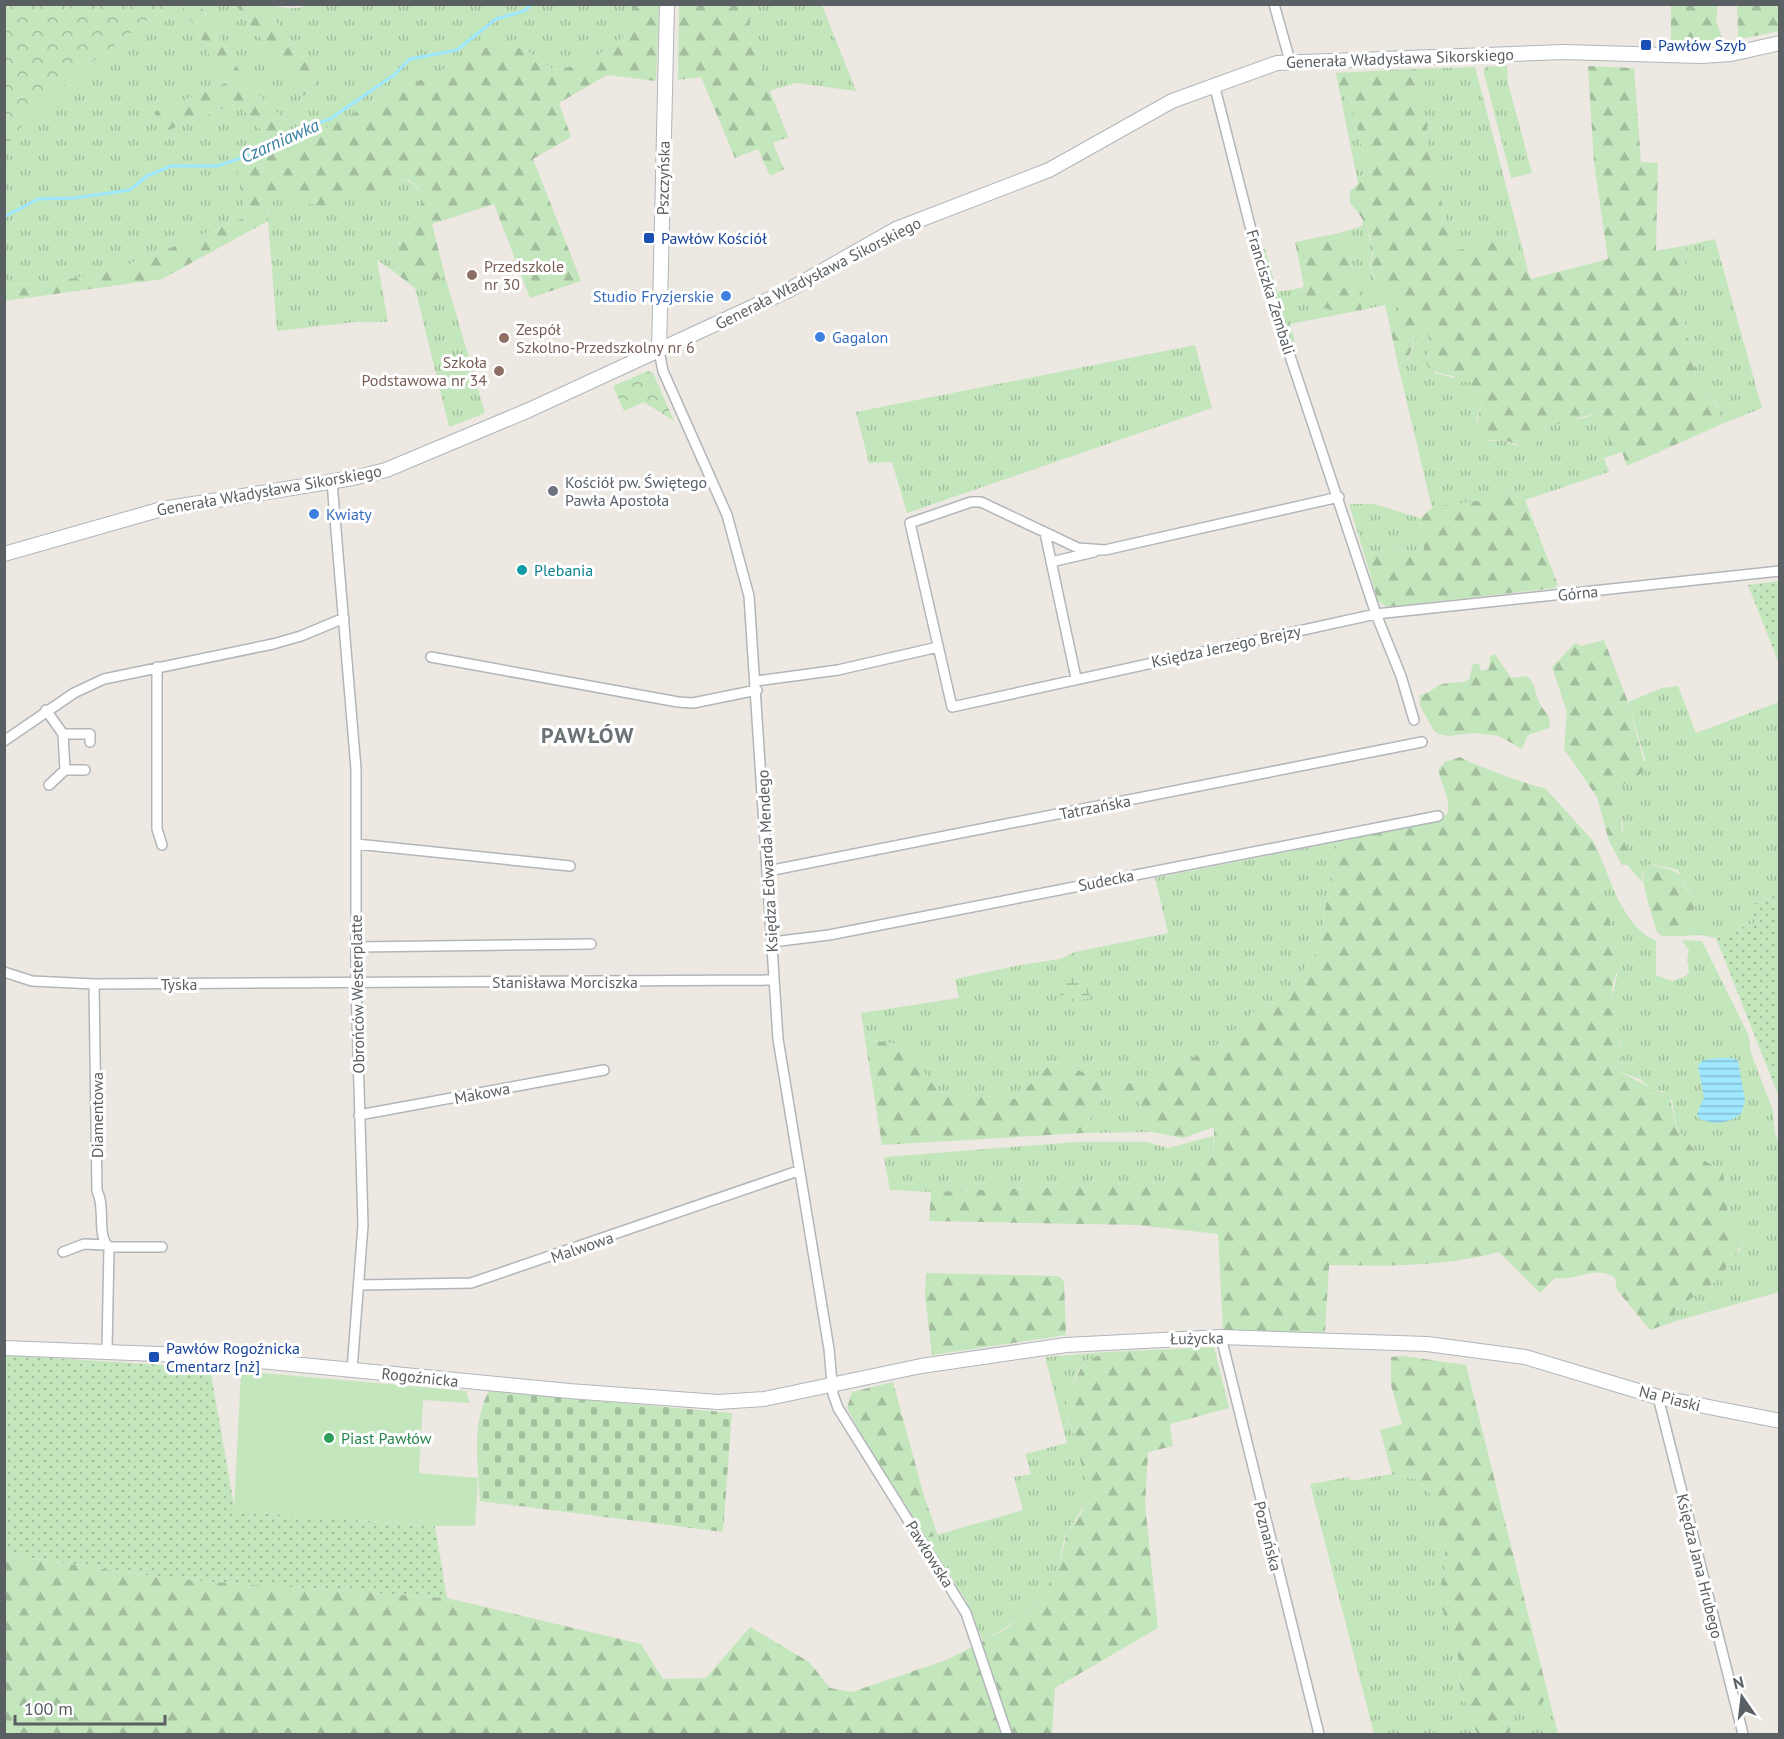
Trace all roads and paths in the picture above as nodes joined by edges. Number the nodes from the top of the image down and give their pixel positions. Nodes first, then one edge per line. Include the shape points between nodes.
1 (667, 4) edge
2 (1274, 4) edge
3 (1779, 43) edge
4 (1290, 61) junction
5 (1214, 84) junction
6 (659, 351) junction
7 (332, 482) junction
8 (1339, 497) junction
9 (1045, 533) junction
10 (1105, 550) junction
11 (4, 554) edge
12 (1051, 562) junction
13 (1779, 572) edge
14 (1376, 614) junction
15 (344, 618) junction
16 (938, 647) junction
17 (431, 657) dead end
18 (157, 668) junction
19 (1076, 678) junction
20 (757, 686) junction
21 (46, 710) junction
22 (1414, 720) dead end
23 (63, 734) junction
24 (4, 741) edge
25 (90, 742) dead end
26 (1422, 742) dead end
27 (65, 770) junction
28 (85, 770) dead end
29 (49, 785) dead end
30 (1438, 816) dead end
31 (356, 844) junction
32 (162, 845) dead end
33 (570, 866) dead end
34 (768, 871) junction
35 (772, 942) junction
36 (591, 944) dead end
37 (356, 947) junction
38 (4, 972) edge
39 (774, 980) junction
40 (356, 982) junction
41 (94, 984) junction
42 (604, 1070) dead end
43 (359, 1115) junction
44 (798, 1171) junction
45 (107, 1246) junction
46 (162, 1247) dead end
47 (63, 1252) dead end
48 (360, 1285) junction
49 (1221, 1337) junction
50 (4, 1348) edge
51 (107, 1350) junction
52 (1563, 1367) joint
53 (352, 1370) junction
54 (834, 1385) junction
55 (1658, 1397) junction
56 (1779, 1421) edge
57 (1007, 1734) edge
58 (1319, 1734) edge
59 (1743, 1734) edge

1 - 6 street, Pszczyńska
2 - 4 street
3 - 4 street, Generała Władysława Sikorskiego via 1701,56 1563,52
4 - 5 street, Generała Władysława Sikorskiego
5 - 6 street, Generała Władysława Sikorskiego via 1154,110 1039,175 896,229 804,283
5 - 8 street, Franciszka Zembali via 1262,269
6 - 7 street, Generała Władysława Sikorskiego via 402,464
6 - 20 street, Księdza Edwarda Mendego via 663,371 723,504 737,545 751,610
7 - 11 street, Generała Władysława Sikorskiego via 162,508
7 - 15 street, Obrońców Westerplatte
8 - 10 street
8 - 14 street, Franciszka Zembali
9 - 10 street via 1078,548
9 - 12 street
9 - 16 street, Księdza Jerzego Brejzy via 981,502 910,523
10 - 12 street
12 - 19 street
13 - 14 street, Górna
14 - 19 street, Księdza Jerzego Brejzy
14 - 22 street, Franciszka Zembali
15 - 18 street via 273,644
15 - 31 street, Obrońców Westerplatte via 355,734
16 - 19 street, Księdza Jerzego Brejzy via 952,706
16 - 20 street
17 - 20 street via 678,702 693,703
18 - 21 street via 104,679
18 - 32 street via 157,829
20 - 34 street, Księdza Edwarda Mendego
21 - 23 street
21 - 24 street
23 - 25 street via 90,734
23 - 27 street
26 - 34 street, Tatrzańska
27 - 28 street
27 - 29 street
30 - 35 street, Sudecka via 829,935
31 - 33 street
31 - 37 street, Obrońców Westerplatte
34 - 35 street, Księdza Edwarda Mendego
35 - 39 street, Księdza Edwarda Mendego
36 - 37 street
37 - 40 street, Obrońców Westerplatte
38 - 41 street, Tyska via 32,981
39 - 40 street, Stanisława Morciszka
39 - 44 street, Księdza Edwarda Mendego via 781,1066
40 - 41 street, Tyska
40 - 43 street, Obrońców Westerplatte
41 - 45 street, Diamentowa via 97,1191 103,1201
42 - 43 street, Makowa
43 - 48 street, Obrońców Westerplatte via 363,1225
44 - 48 street, Malwowa via 471,1283
44 - 54 street, Księdza Edwarda Mendego
45 - 46 street
45 - 47 street via 84,1244
45 - 51 street, Diamentowa
48 - 53 street, Obrońców Westerplatte
49 - 52 street, Łużycka via 1462,1346
49 - 54 street, Łużycka via 1021,1350
49 - 58 street, Poznańska
50 - 51 street, Rogoźnicka
51 - 53 street, Rogoźnicka
52 - 55 street, Na Piaski
53 - 54 street, Rogoźnicka via 718,1402 764,1399
54 - 57 street, Pawłowska via 835,1401 844,1418 966,1613
55 - 56 street, Na Piaski
55 - 59 street, Księdza Jana Hrubego

